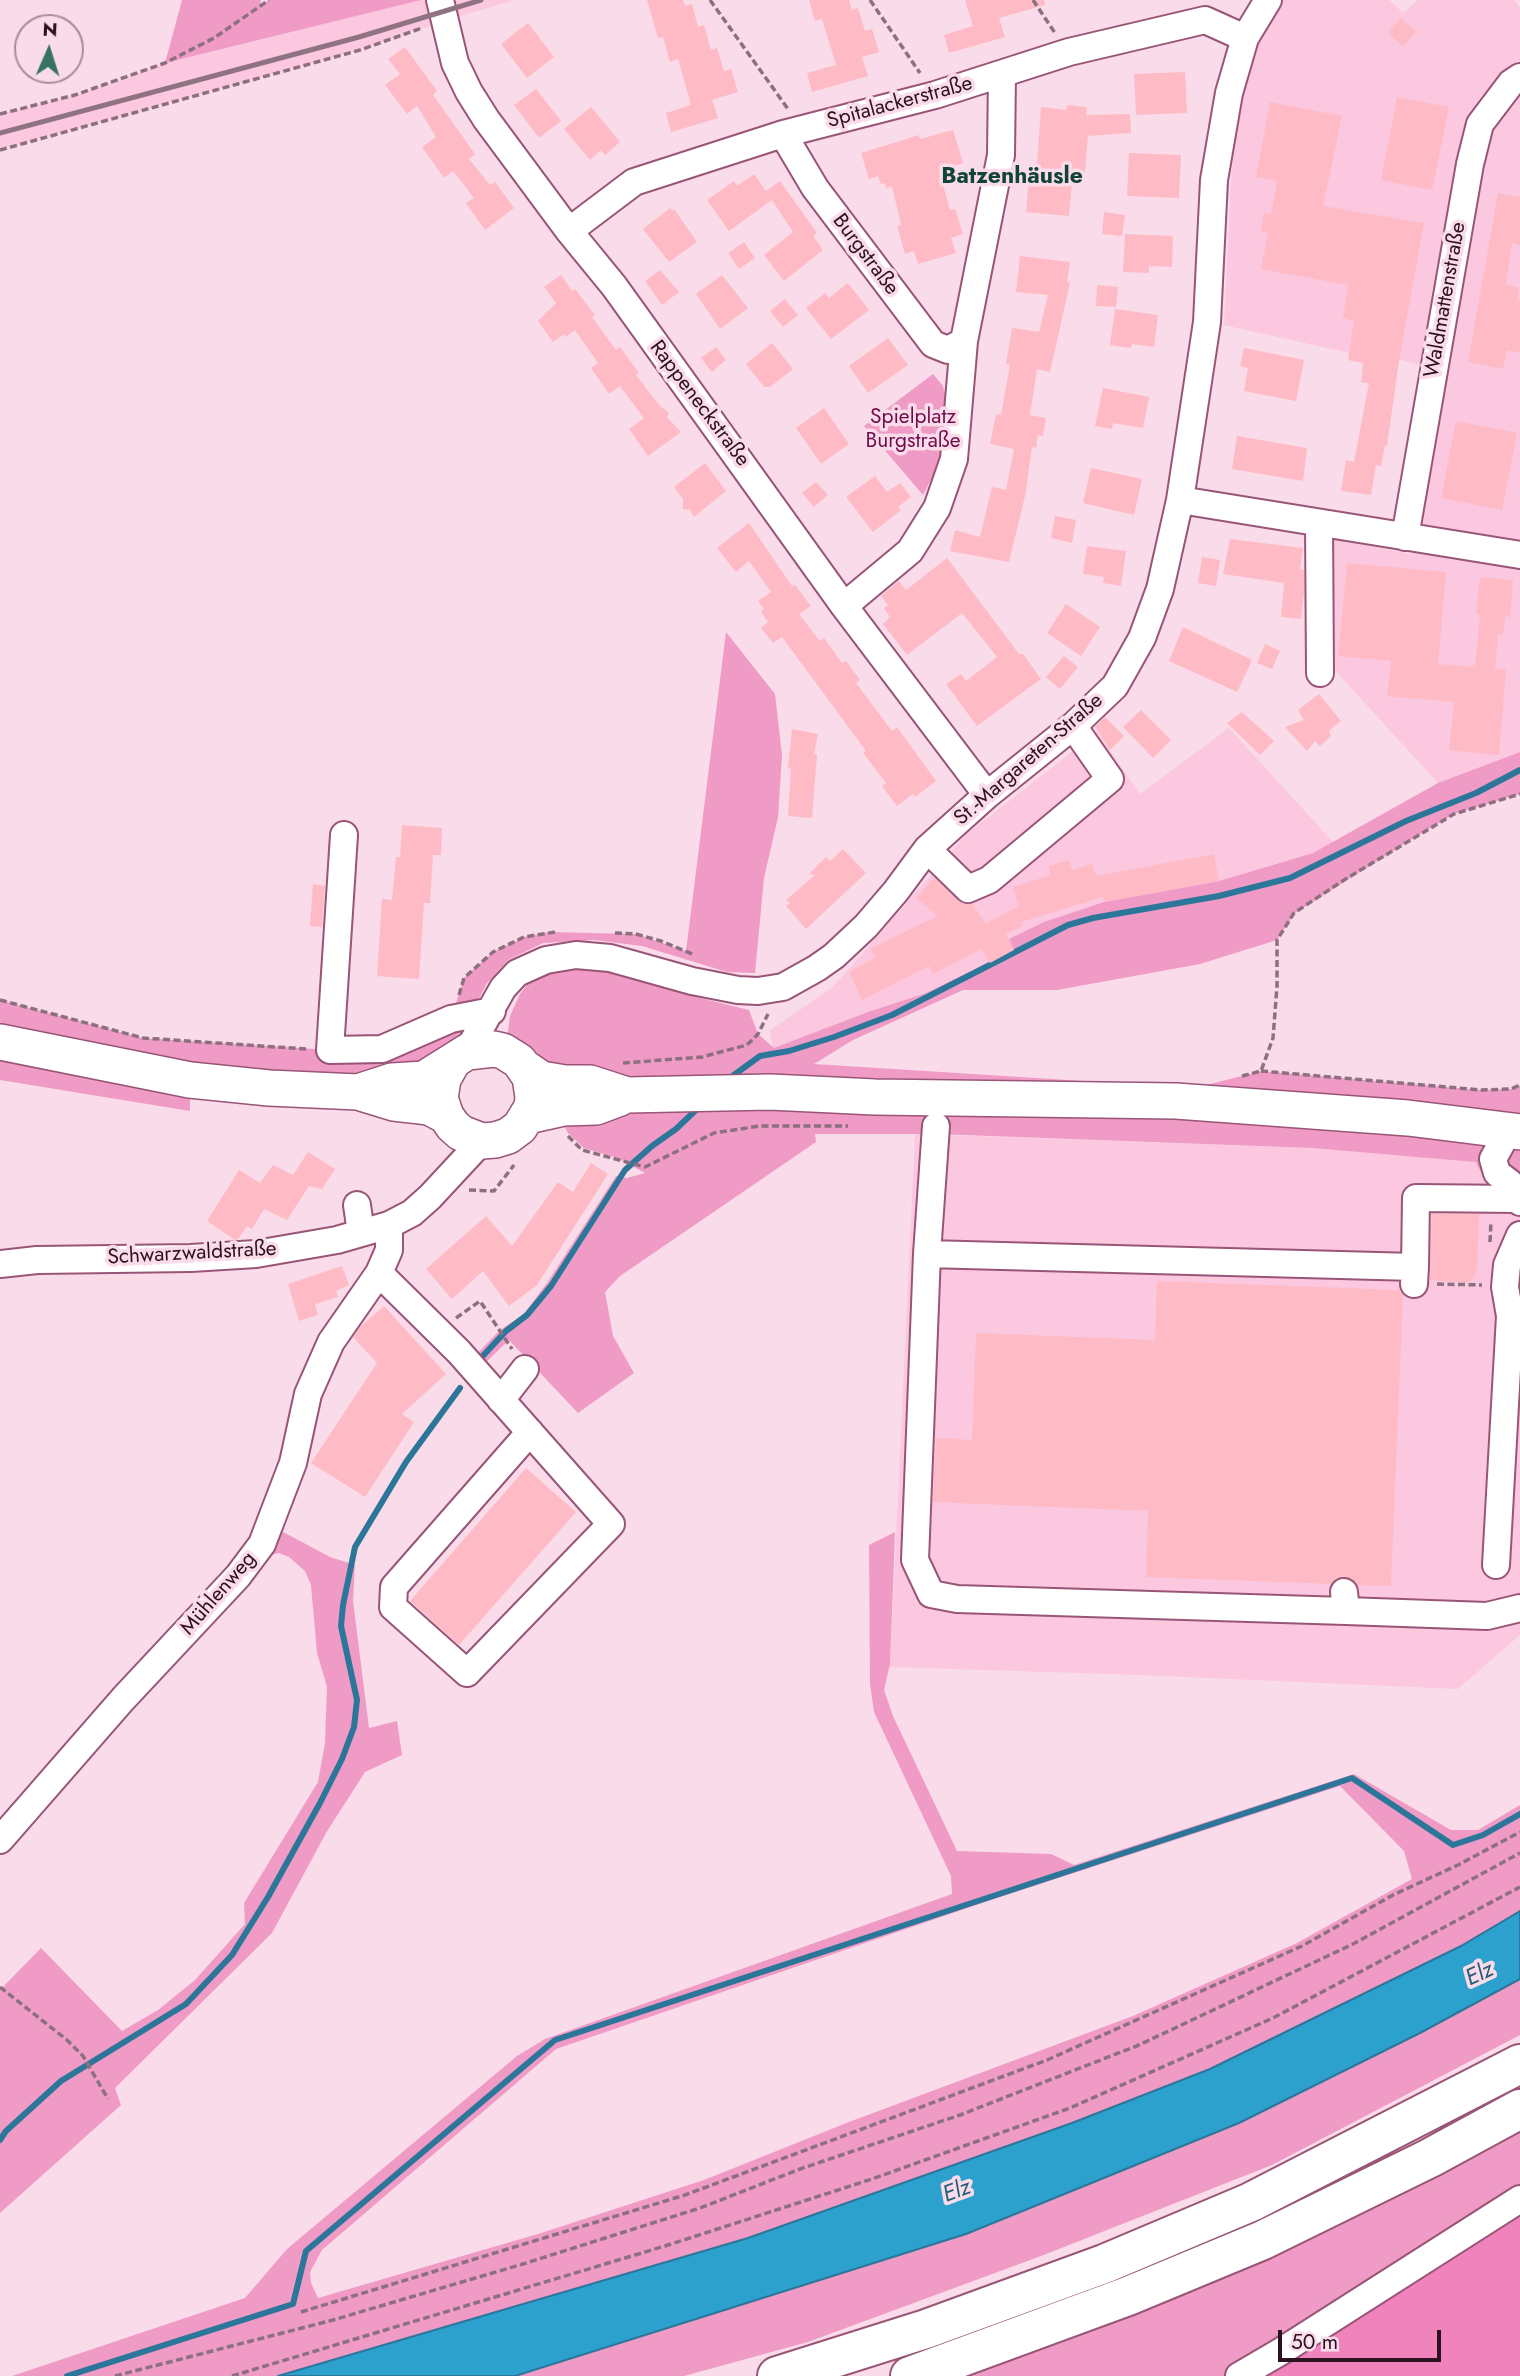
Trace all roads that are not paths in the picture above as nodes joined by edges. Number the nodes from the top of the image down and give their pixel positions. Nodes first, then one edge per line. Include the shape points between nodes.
1 (1268, 0) edge
2 (442, 10) edge
3 (1245, 38) junction
4 (1002, 74) junction
5 (1520, 77) edge
6 (792, 132) junction
7 (569, 231) junction
8 (964, 341) junction
9 (1180, 500) junction
10 (1318, 523) junction
11 (1405, 537) junction
12 (1520, 555) edge
13 (844, 606) junction
14 (1320, 673) dead end
15 (1073, 726) junction
16 (986, 795) junction
17 (344, 835) dead end
18 (926, 849) junction
19 (492, 1011) junction
20 (0, 1042) edge
21 (460, 1058) junction
22 (514, 1060) junction
23 (358, 1092) junction
24 (627, 1095) junction
25 (528, 1116) junction
26 (936, 1126) dead end
27 (460, 1127) junction
28 (1514, 1131) edge
29 (1512, 1192) edge
30 (357, 1205) dead end
31 (389, 1226) junction
32 (361, 1233) junction
33 (1519, 1247) edge
34 (927, 1254) junction
35 (0, 1264) edge
36 (379, 1273) junction
37 (1515, 1306) edge
38 (525, 1369) dead end
39 (501, 1400) junction
40 (530, 1432) junction
41 (1496, 1565) dead end
42 (1520, 1608) edge
43 (0, 1840) edge
44 (1520, 2064) edge
45 (1520, 2109) edge
46 (1520, 2199) edge
47 (777, 2376) edge
48 (910, 2376) edge
49 (1239, 2376) edge

1 - 3 street, St.-Margareten-Straße
2 - 7 street, Rappeneckstraße via 455,63 469,92
3 - 4 street, Spitalackerstraße via 1205,20 1069,52
3 - 9 street, St.-Margareten-Straße via 1229,93 1214,180 1207,322
4 - 6 street, Spitalackerstraße
4 - 8 street via 1001,155
5 - 11 street, Waldmattenstraße via 1480,124
6 - 7 street, Spitalackerstraße via 634,182
6 - 8 street, Burgstraße via 815,188 933,344 948,349
7 - 13 street, Rappeneckstraße via 614,286
8 - 13 street via 954,459 937,508 910,551
9 - 10 street
9 - 15 street, St.-Margareten-Straße via 1160,589 1142,638 1115,686
10 - 11 street
10 - 14 street
11 - 12 street
13 - 16 street, Rappeneckstraße
15 - 16 street, St.-Margareten-Straße
15 - 18 street via 1110,779 989,880 968,889
16 - 18 street, St.-Margareten-Straße
17 - 19 street via 330,1049 382,1049 451,1019
18 - 19 street, St.-Margareten-Straße via 866,926 834,956 783,987 738,990 610,958 576,955 545,960 517,973
19 - 21 street, St.-Margareten-Straße
19 - 22 street
20 - 23 main road via 190,1080
21 - 22 main road via 485,1048
21 - 23 main road via 424,1079 392,1081
21 - 27 main road via 447,1071 441,1088 442,1107
22 - 24 main road via 541,1079 590,1083
22 - 25 main road via 530,1077 533,1097
23 - 27 main road via 429,1107
24 - 25 main road via 596,1107
24 - 28 main road via 770,1093 1176,1101 1408,1118
25 - 27 main road via 520,1128 495,1140
26 - 34 street
27 - 31 street, Schwarzwaldstraße via 447,1178 412,1213
28 - 29 street via 1493,1159
29 - 34 street via 1416,1198 1414,1275
30 - 32 street
31 - 32 street, Schwarzwaldstraße
31 - 36 street, Mühlenweg via 389,1250
32 - 35 street, Schwarzwaldstraße via 256,1254 37,1259
33 - 37 street via 1507,1265 1505,1287
34 - 42 street via 915,1560 931,1594 957,1599 1345,1601 1487,1616
36 - 39 street
36 - 43 street, Mühlenweg via 331,1342 311,1388 293,1463 262,1544
37 - 41 street
38 - 39 street
39 - 40 street
40 - 40 street via 394,1587 393,1607 467,1673 611,1524
44 - 47 highway via 1251,2202 1104,2264 926,2329
45 - 48 highway via 1263,2239 1128,2297
46 - 49 street

